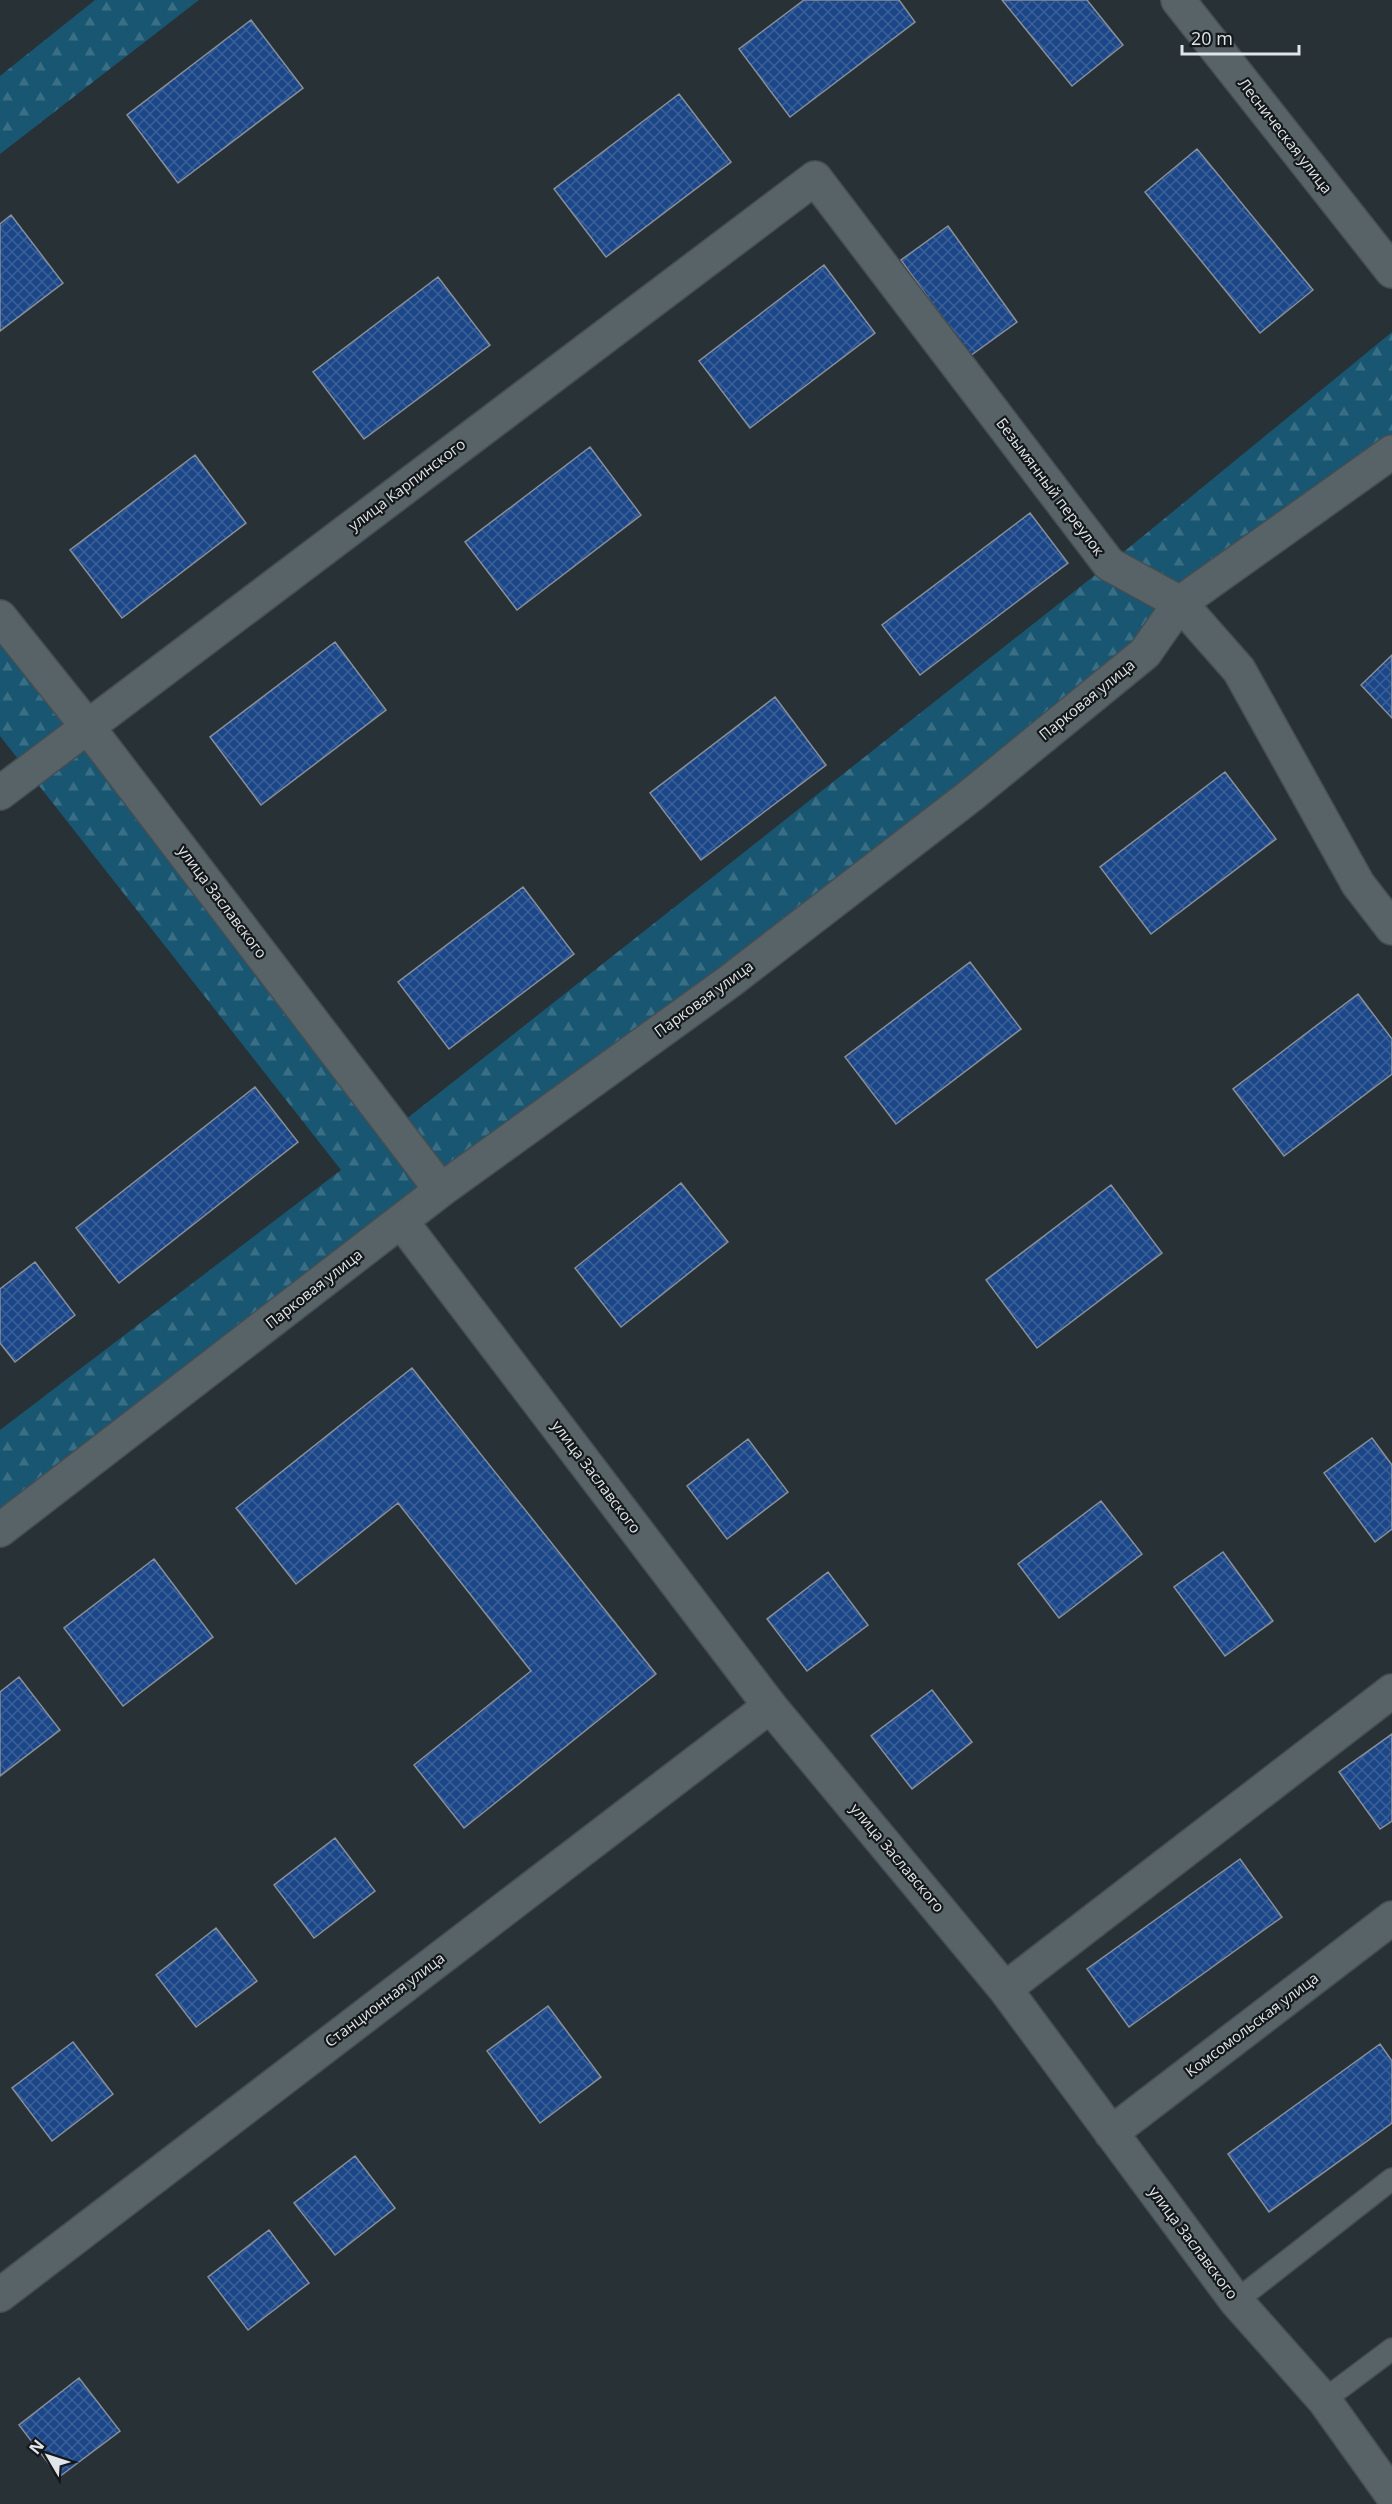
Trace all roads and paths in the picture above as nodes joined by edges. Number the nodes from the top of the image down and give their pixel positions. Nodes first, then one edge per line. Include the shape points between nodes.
1 (1178, 0) edge
2 (815, 178) joint
3 (1392, 271) edge
4 (1392, 452) edge
5 (1180, 603) junction
6 (0, 617) edge
7 (87, 726) junction
8 (0, 793) edge
9 (1392, 928) edge
10 (441, 1190) junction
11 (401, 1221) junction
12 (0, 1530) edge
13 (1392, 1691) edge
14 (770, 1706) junction
15 (1392, 1918) edge
16 (1005, 1989) junction
17 (1111, 2133) junction
18 (1392, 2179) edge
19 (0, 2295) edge
20 (1236, 2301) junction
21 (1392, 2349) edge
22 (1324, 2400) junction
23 (1392, 2495) edge

1 - 3 street, Лесническая улица
2 - 5 street, Безымянный переулок via 1109,564
2 - 7 street, улица Карпинского
4 - 5 street, Парковая улица
5 - 9 street, Безымянный переулок via 1239,670 1358,884
5 - 10 street, Парковая улица via 1145,653 970,796 730,981
6 - 7 street, улица Заславского
7 - 8 street, улица Карпинского
7 - 10 street, улица Заславского
10 - 11 street, Парковая улица
11 - 12 street, Парковая улица
11 - 14 street, улица Заславского
13 - 16 street
14 - 16 street, улица Заславского
14 - 19 street, Станционная улица
15 - 17 street, Комсомольская улица
16 - 17 street, улица Заславского
17 - 20 street, улица Заславского
18 - 20 lane
20 - 22 street, улица Заславского
21 - 22 lane
22 - 23 street, улица Заславского

